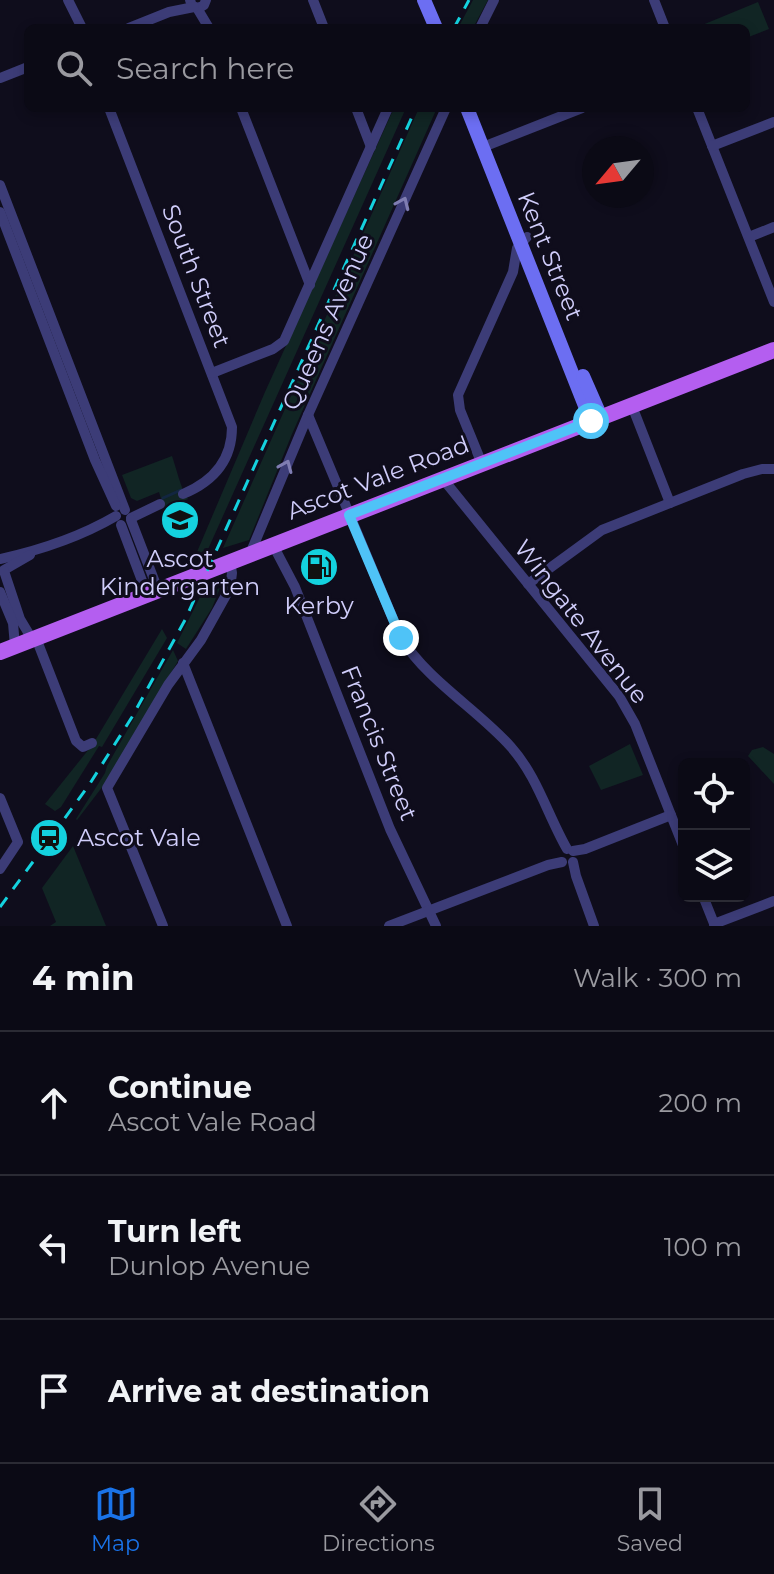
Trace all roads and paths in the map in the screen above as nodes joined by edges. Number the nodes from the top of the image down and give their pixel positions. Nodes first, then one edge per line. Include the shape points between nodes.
1 (313, 0) edge
2 (494, 0) edge
3 (654, 0) edge
4 (69, 3) edge
5 (199, 3) edge
6 (77, 24) edge
7 (139, 24) edge
8 (207, 24) edge
9 (322, 24) edge
10 (482, 24) edge
11 (663, 24) edge
12 (24, 69) edge
13 (0, 78) edge
14 (111, 112) edge
15 (243, 112) edge
16 (358, 112) edge
17 (386, 112) edge
18 (444, 112) edge
19 (469, 112) edge
20 (477, 112) edge
21 (572, 112) edge
22 (699, 112) edge
23 (774, 122) edge
24 (487, 146) junction
25 (712, 146) junction
26 (371, 147) junction
27 (0, 185) edge
28 (0, 212) edge
29 (774, 227) edge
30 (749, 237) junction
31 (524, 240) junction
32 (532, 260) junction
33 (513, 272) junction
34 (310, 285) junction
35 (774, 302) edge
36 (774, 350) edge
37 (212, 373) junction
38 (632, 406) junction
39 (308, 415) junction
40 (596, 419) junction
41 (482, 464) junction
42 (774, 469) edge
43 (443, 479) junction
44 (183, 494) dead end
45 (670, 503) junction
46 (160, 504) dead end
47 (349, 515) junction
48 (124, 517) junction
49 (277, 543) junction
50 (250, 554) junction
51 (230, 562) junction
52 (2, 567) edge
53 (528, 584) junction
54 (0, 592) edge
55 (152, 592) junction
56 (34, 638) junction
57 (8, 649) edge
58 (183, 663) junction
59 (92, 743) dead end
60 (0, 798) edge
61 (671, 815) junction
62 (678, 833) edge
63 (568, 857) junction
64 (0, 869) edge
65 (774, 901) edge
66 (705, 902) edge
67 (430, 910) junction
68 (715, 925) edge
69 (163, 926) edge
70 (287, 926) edge
71 (389, 926) edge
72 (436, 926) edge
73 (594, 926) edge

1 - 9 street
2 - 10 street
3 - 11 street
4 - 6 street
5 - 7 street
5 - 8 street
12 - 13 street
14 - 37 street, South Street
15 - 34 street
16 - 26 street
17 - 26 street
39 -> 18 street, Queens Avenue
19 - 24 street, Kent Street
20 - 24 street, Kent Street
21 - 24 street
22 - 25 street
23 - 25 street
24 - 31 street, Kent Street
25 - 30 street
26 - 34 street
27 - 48 street
28 - 48 street via 95,460
29 - 30 street
30 - 35 street
31 - 32 street, Kent Street
31 - 33 street via 517,248
32 - 33 street
32 - 40 street, Kent Street
33 - 41 street via 458,395
34 - 37 street via 284,341
36 - 38 main road, Ascot Vale Road
37 - 44 street, South Street via 232,427 230,441 210,481
38 - 40 main road, Ascot Vale Road
38 - 45 street
39 - 47 street
50 -> 39 street, Queens Avenue
40 - 41 main road, Ascot Vale Road
41 - 43 main road, Ascot Vale Road
42 - 45 street via 753,471
43 - 47 main road, Ascot Vale Road
43 - 53 street, Wingate Avenue
45 - 53 street via 592,535
46 - 48 street
47 - 49 main road, Ascot Vale Road
47 - 63 street via 407,648 513,749
48 - 52 street
48 - 55 street
49 - 50 main road, Ascot Vale Road
49 - 67 street, Francis Street via 390,829
50 - 51 main road, Ascot Vale Road
51 - 55 main road, Ascot Vale Road
51 - 58 street via 230,588
52 - 56 street via 20,619
53 - 61 street, Wingate Avenue via 628,711
54 - 57 street via 13,623
55 - 56 main road, Ascot Vale Road
56 - 57 main road, Ascot Vale Road
56 - 59 street via 76,741 83,747
58 - 69 street via 107,788
58 - 70 street
60 - 64 street via 18,842
61 - 62 street, Wingate Avenue
61 - 63 street
63 - 67 street
63 - 73 street
65 - 68 street
66 - 68 street
67 - 71 street
67 - 72 street, Francis Street

